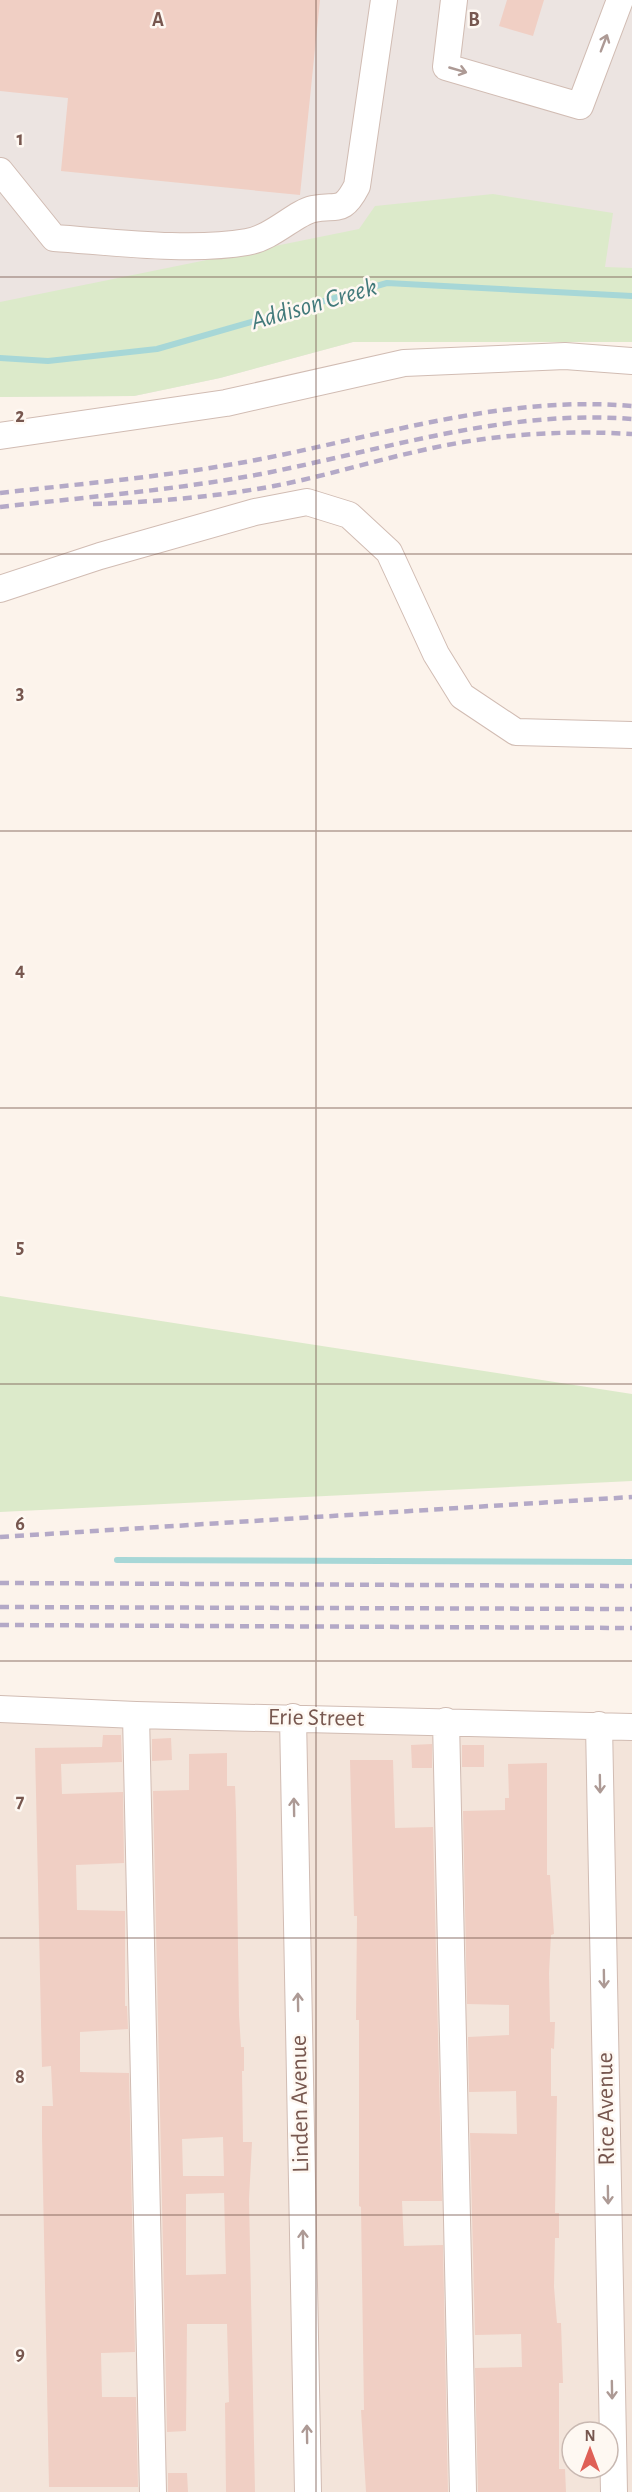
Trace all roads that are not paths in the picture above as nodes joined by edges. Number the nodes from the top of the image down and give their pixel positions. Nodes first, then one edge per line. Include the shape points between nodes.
1 (384, 0) edge
2 (454, 0) edge
3 (620, 0) edge
4 (0, 171) edge
5 (632, 361) edge
6 (0, 436) edge
7 (0, 589) edge
8 (632, 735) edge
9 (0, 1709) edge
10 (136, 1715) junction
11 (293, 1717) junction
12 (446, 1721) junction
13 (599, 1725) junction
14 (632, 1727) edge
15 (153, 2492) edge
16 (308, 2492) edge
17 (463, 2492) edge
18 (614, 2492) edge

1 - 4 street via 357,186 350,201 333,209 312,209 277,231 248,242 177,246 54,238
2 -> 3 street via 446,67 580,106
5 - 6 street via 565,356 404,363 226,403
7 - 8 street via 222,521 307,502 349,515 389,552 436,654 462,696 516,732
9 - 10 street, Erie Street
10 - 11 street, Erie Street
10 - 15 street
11 - 12 street, Erie Street
16 -> 11 street, Linden Avenue
12 - 13 street, Erie Street
12 - 17 street
13 - 14 street, Erie Street
13 -> 18 street, Rice Avenue

